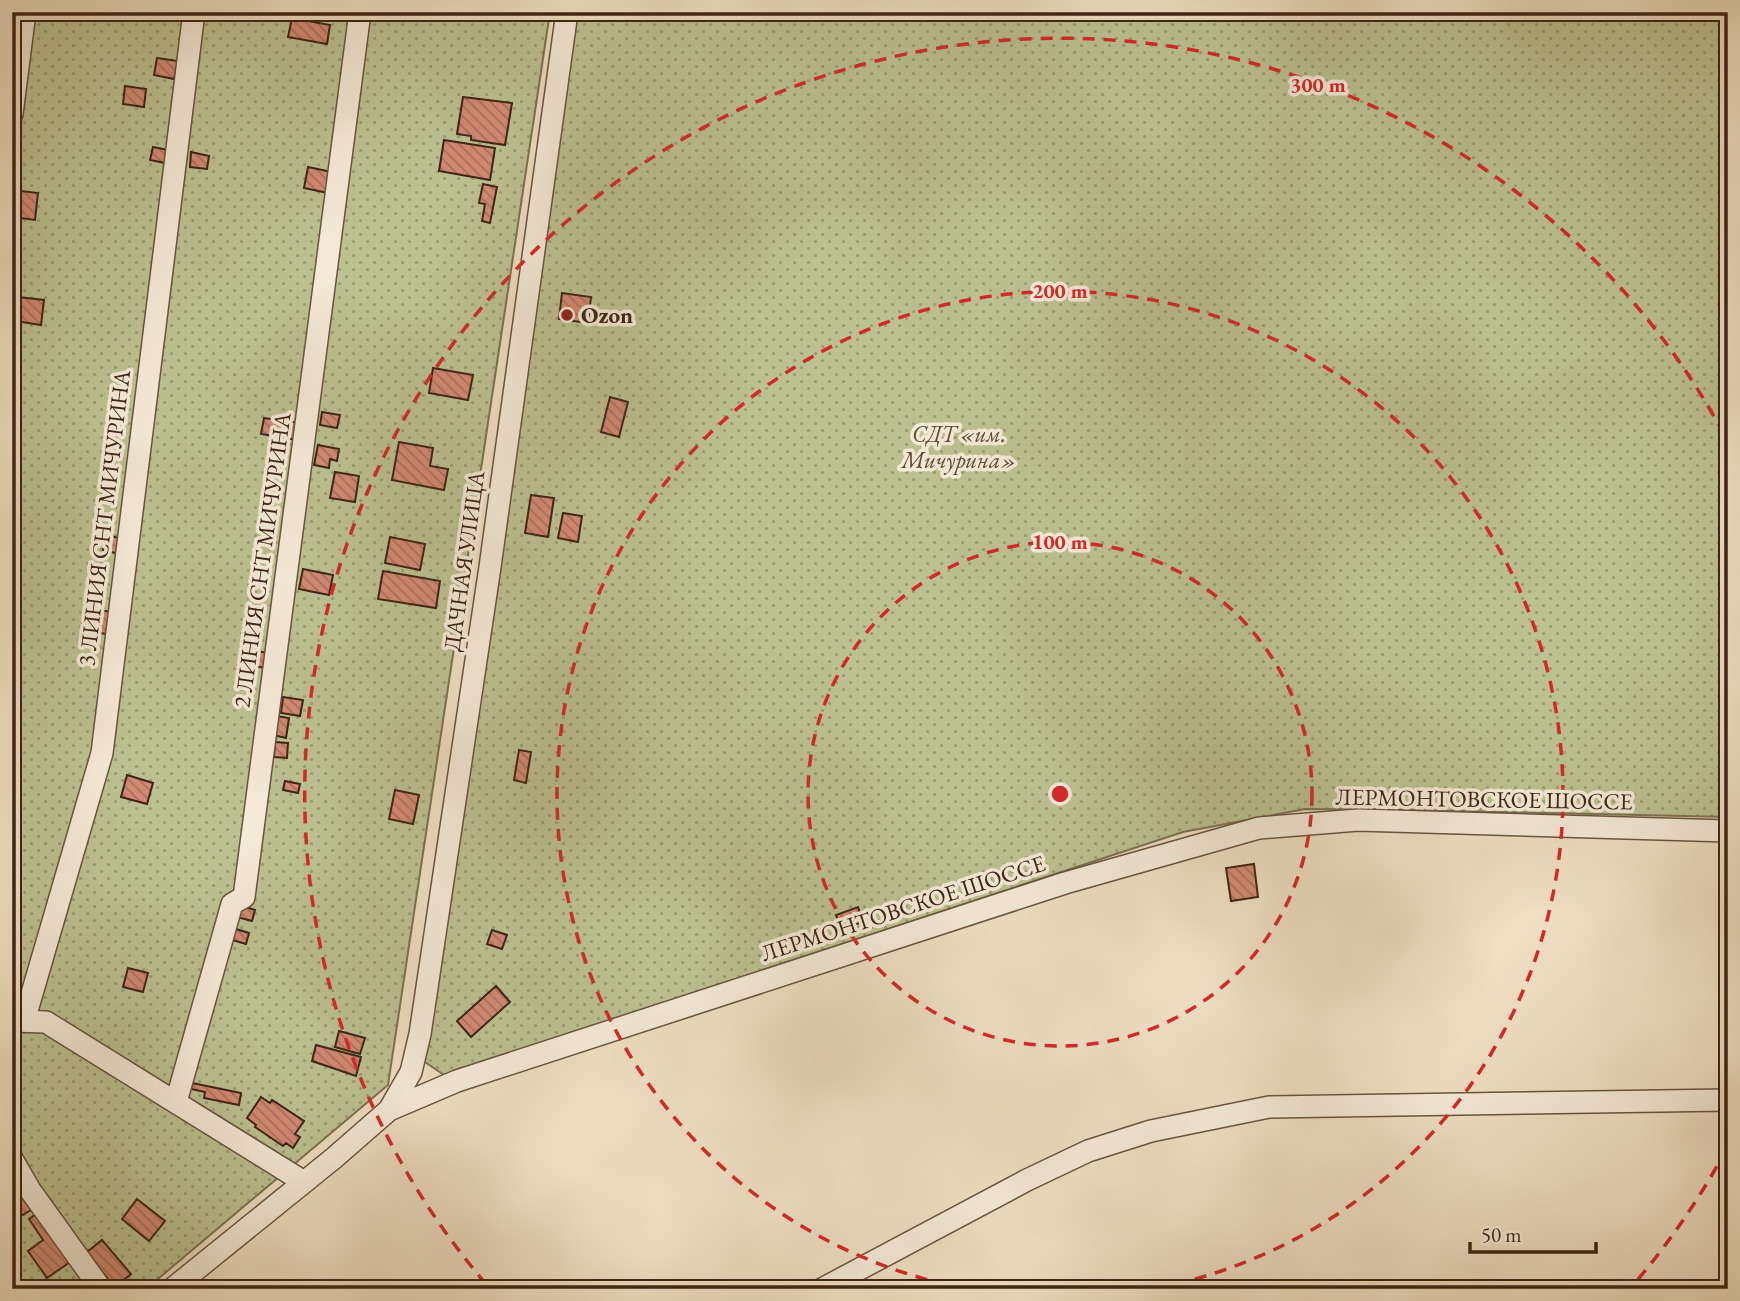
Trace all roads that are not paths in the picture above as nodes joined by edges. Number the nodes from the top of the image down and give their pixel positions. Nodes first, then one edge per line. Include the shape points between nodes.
1 (25, 12) edge
2 (194, 12) edge
3 (360, 12) edge
4 (567, 12) edge
5 (12, 114) edge
6 (1728, 831) edge
7 (18, 1021) edge
8 (1728, 1100) edge
9 (176, 1102) junction
10 (389, 1110) junction
11 (12, 1159) edge
12 (304, 1182) junction
13 (101, 1289) edge
14 (173, 1289) edge
15 (822, 1289) edge

1 - 5 street
2 - 7 street, 3 ЛИНИЯ СНТ МИЧУРИНА via 102,753
3 - 9 street, 2 ЛИНИЯ СНТ МИЧУРИНА via 244,897 232,904
4 - 10 street, ДАЧНАЯ УЛИЦА via 420,1034 411,1072
6 - 10 street, ЛЕРМОНТОВСКОЕ ШОССЕ via 1358,820 1259,828 1052,887 457,1081
7 - 9 street via 46,1022
8 - 15 street via 1269,1107 1151,1131 1088,1151 1027,1180
9 - 12 street
10 - 12 street, ЛЕРМОНТОВСКОЕ ШОССЕ
11 - 13 street
12 - 14 street, ЛЕРМОНТОВСКОЕ ШОССЕ

